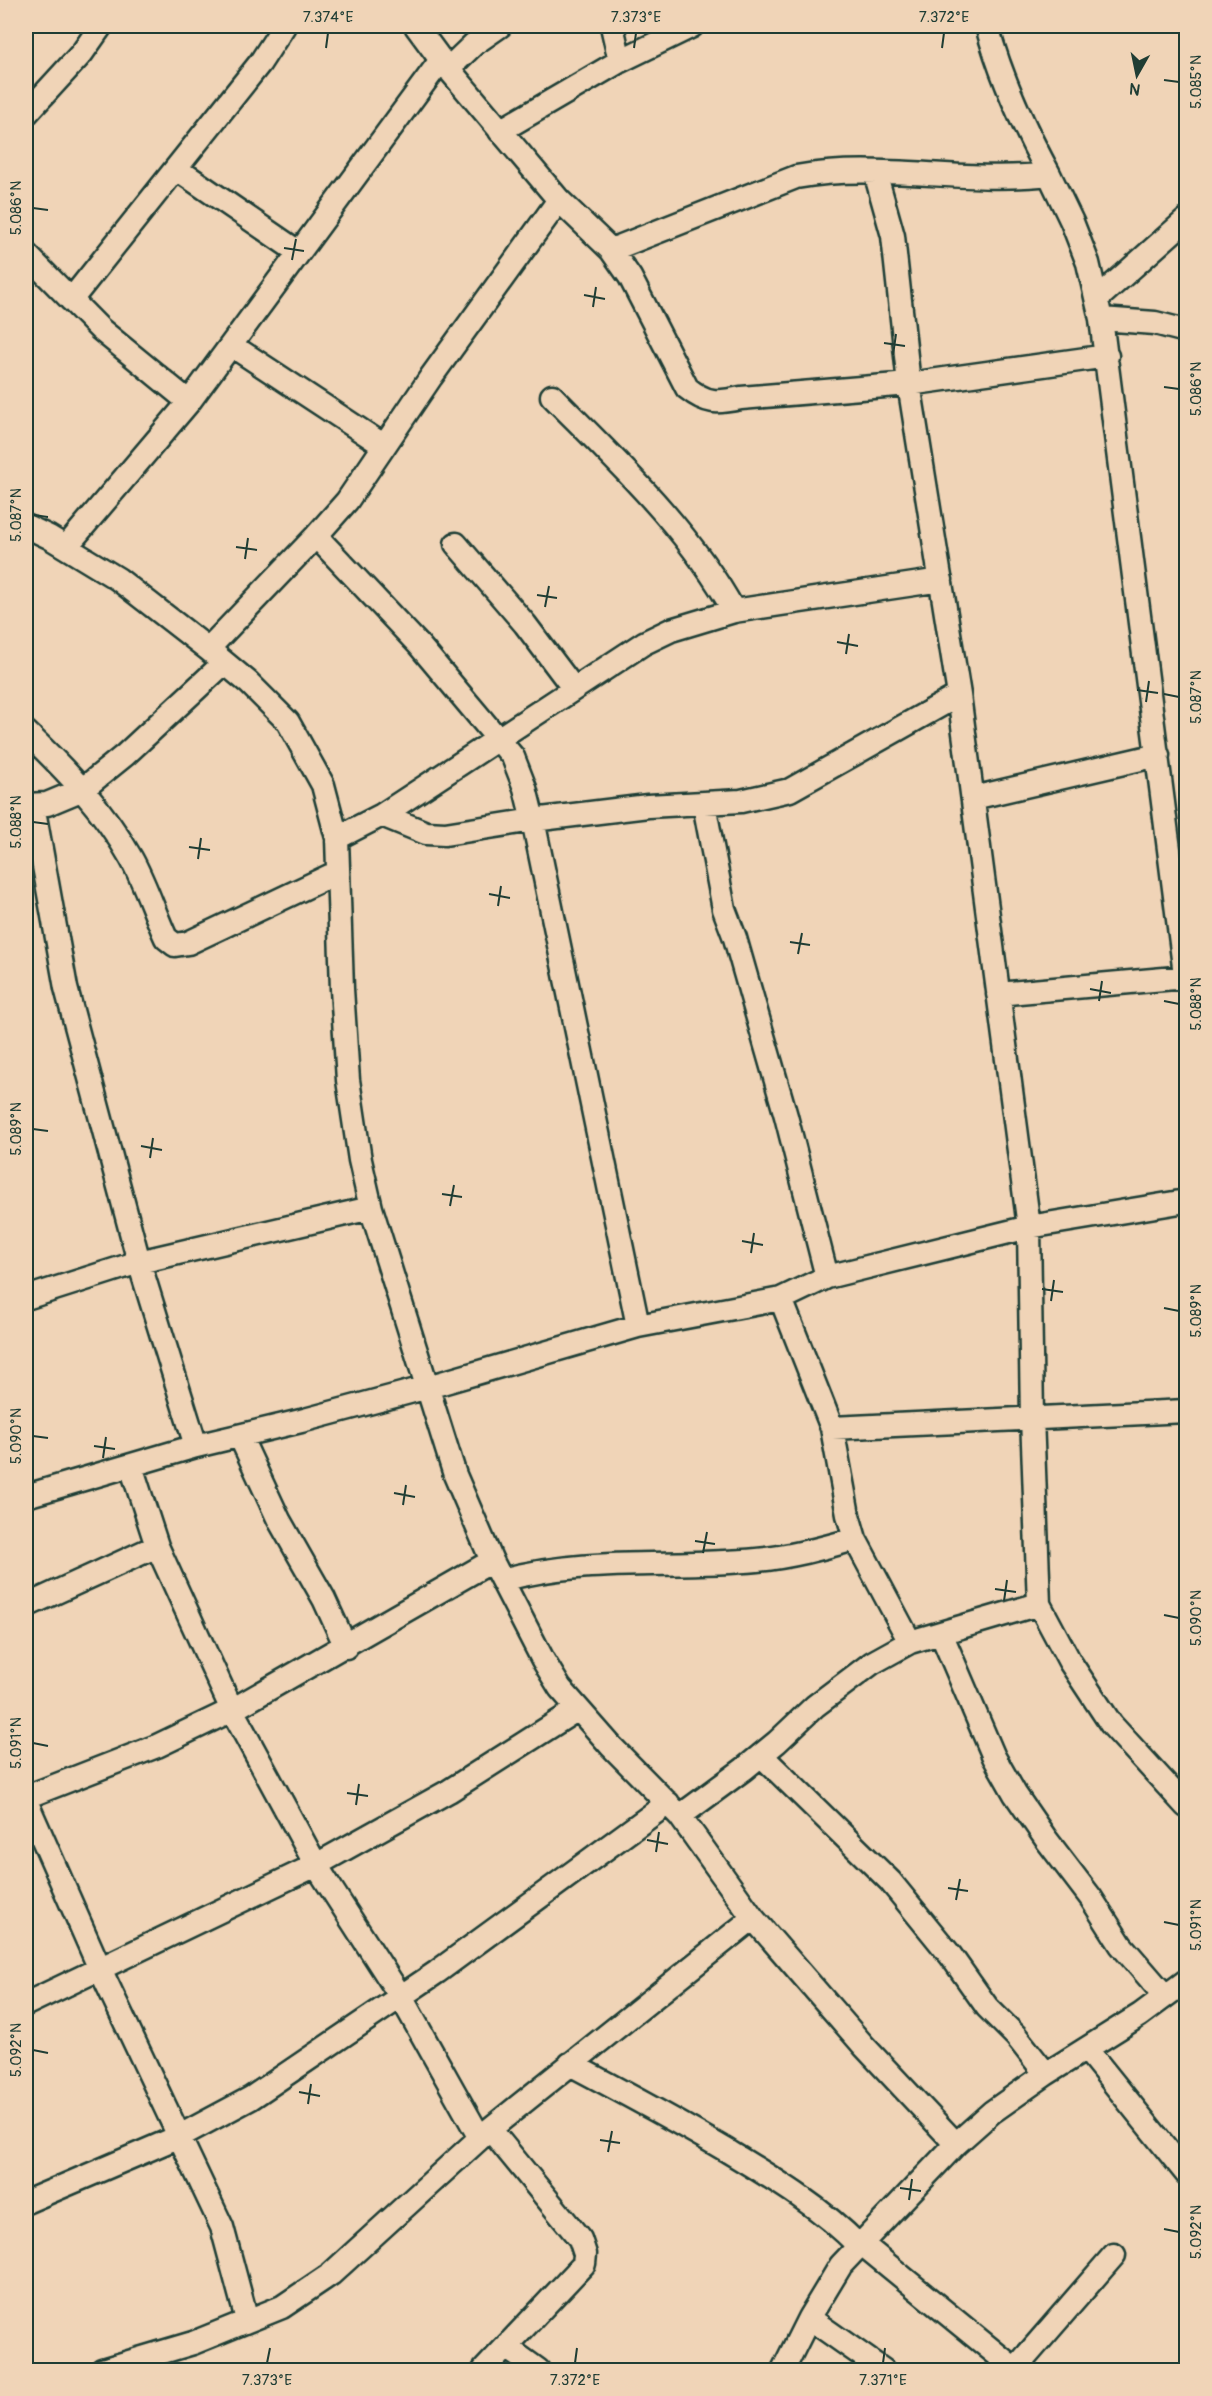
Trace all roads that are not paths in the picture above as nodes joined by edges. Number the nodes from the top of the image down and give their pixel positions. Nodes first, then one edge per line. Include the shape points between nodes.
1 (101, 26) edge
2 (284, 26) edge
3 (416, 26) edge
4 (500, 26) edge
5 (612, 26) edge
6 (692, 26) edge
7 (987, 26) edge
8 (620, 61) junction
9 (444, 64) junction
10 (26, 114) edge
11 (500, 131) junction
12 (177, 169) junction
13 (875, 172) junction
14 (1049, 174) junction
15 (559, 200) junction
16 (1186, 220) edge
17 (611, 250) junction
18 (298, 252) junction
19 (26, 254) edge
20 (71, 300) junction
21 (1099, 309) junction
22 (1186, 331) edge
23 (231, 345) junction
24 (1107, 356) junction
25 (909, 384) junction
26 (552, 396) dead end
27 (189, 402) junction
28 (383, 446) junction
29 (26, 526) edge
30 (316, 536) junction
31 (456, 544) dead end
32 (66, 547) junction
33 (941, 580) junction
34 (734, 611) junction
35 (216, 656) junction
36 (574, 688) junction
37 (959, 696) junction
38 (26, 732) edge
39 (499, 739) junction
40 (1158, 755) junction
41 (83, 789) junction
42 (973, 798) junction
43 (704, 804) junction
44 (29, 805) edge
45 (382, 815) junction
46 (532, 820) junction
47 (1177, 832) edge
48 (337, 838) junction
49 (338, 872) junction
50 (1186, 979) edge
51 (998, 994) junction
52 (1186, 1201) edge
53 (371, 1208) junction
54 (1029, 1227) junction
55 (139, 1263) junction
56 (827, 1277) junction
57 (26, 1298) edge
58 (781, 1299) junction
59 (638, 1326) junction
60 (428, 1387) junction
61 (1186, 1411) edge
62 (1032, 1417) junction
63 (832, 1428) junction
64 (240, 1436) junction
65 (196, 1446) junction
66 (131, 1466) junction
67 (26, 1496) edge
68 (855, 1539) junction
69 (157, 1546) junction
70 (497, 1571) junction
71 (1039, 1604) junction
72 (26, 1606) edge
73 (941, 1633) junction
74 (910, 1642) junction
75 (346, 1647) junction
76 (578, 1709) junction
77 (232, 1710) junction
78 (761, 1755) junction
79 (26, 1799) edge
80 (1186, 1806) edge
81 (674, 1809) junction
82 (316, 1865) junction
83 (753, 1918) junction
84 (100, 1969) junction
85 (1186, 1981) edge
86 (1165, 1996) junction
87 (401, 1997) junction
88 (26, 2004) edge
89 (1088, 2050) junction
90 (570, 2064) junction
91 (1046, 2074) junction
92 (485, 2133) junction
93 (178, 2137) junction
94 (956, 2144) junction
95 (1186, 2173) edge
96 (26, 2202) edge
97 (861, 2245) junction
98 (1114, 2255) dead end
99 (809, 2318) junction
100 (247, 2320) junction
101 (506, 2347) junction
102 (102, 2370) edge
103 (484, 2370) edge
104 (538, 2370) edge
105 (783, 2370) edge
106 (883, 2370) edge
107 (1016, 2370) edge

1 - 10 street via 82,53
2 - 12 street
3 - 9 street
4 - 9 street
5 - 8 street
6 - 8 street
7 - 14 street via 1025,129
8 - 11 street
9 - 11 street
9 - 18 street
11 - 15 street
12 - 18 street
12 - 20 street
13 - 14 street via 964,177
13 - 17 street via 796,177
13 - 25 street via 893,237
14 - 21 street via 1088,263
15 - 17 street
15 - 28 street
16 - 21 street
17 - 25 street via 630,277 687,388 702,400 722,402
18 - 23 street
19 - 20 street
20 - 27 street via 133,358
21 - 22 street
21 - 24 street
23 - 27 street
23 - 28 street
24 - 25 street
24 - 40 street
25 - 33 street
26 - 34 street via 686,537
27 - 32 street
28 - 30 street via 347,501
29 - 32 street
30 - 35 street
30 - 39 street via 419,645
31 - 36 street
32 - 35 street via 118,579
33 - 34 street
33 - 37 street
34 - 36 street via 671,630
35 - 41 street via 125,755
35 - 48 street via 288,722 323,785
36 - 39 street
37 - 42 street
37 - 43 street via 790,790
38 - 41 street
39 - 45 street
39 - 46 street via 513,758
40 - 42 street
40 - 47 street
41 - 44 street via 47,804
41 - 49 street via 131,859 166,938 175,945 188,943
42 - 51 street
43 - 46 street via 648,806
43 - 56 street via 724,909 786,1116
44 - 55 street via 66,988
45 - 46 street via 426,833 445,834
45 - 48 street
46 - 59 street
47 - 50 street
48 - 49 street
49 - 53 street via 348,1080
50 - 51 street
51 - 54 street
52 - 54 street
53 - 55 street
53 - 60 street
54 - 56 street
54 - 62 street
55 - 57 street
55 - 65 street
56 - 58 street
58 - 59 street
58 - 63 street
59 - 60 street
60 - 64 street
60 - 70 street via 455,1475
61 - 62 street
62 - 63 street
62 - 71 street
63 - 68 street
64 - 65 street
64 - 75 street
65 - 66 street
66 - 67 street
66 - 69 street
68 - 70 street via 757,1560
68 - 74 street
69 - 72 street
69 - 77 street
70 - 75 street
70 - 76 street via 543,1660
71 - 73 street
71 - 80 street via 1070,1662 1111,1724
73 - 74 street
73 - 86 street via 994,1757 1015,1794 1121,1945
74 - 78 street via 872,1663 815,1706
75 - 77 street
76 - 81 street
76 - 82 street via 449,1791
77 - 79 street via 157,1746
77 - 82 street
78 - 81 street
78 - 91 street via 890,1881 987,2007
79 - 84 street
81 - 83 street
81 - 87 street
82 - 84 street
82 - 87 street
83 - 90 street
83 - 94 street
84 - 88 street
84 - 93 street
85 - 86 street
86 - 89 street
87 - 92 street
87 - 93 street via 251,2098
89 - 91 street
89 - 95 street
90 - 92 street
90 - 97 street via 667,2115 797,2193
91 - 94 street via 992,2112
92 - 100 street via 331,2274 282,2307
92 - 101 street via 580,2239 585,2254 584,2264
93 - 96 street
93 - 100 street via 222,2227
94 - 97 street
97 - 99 street via 841,2265
97 - 107 street
98 - 107 street
99 - 105 street
99 - 106 street
100 - 102 street via 193,2343
101 - 103 street
101 - 104 street

